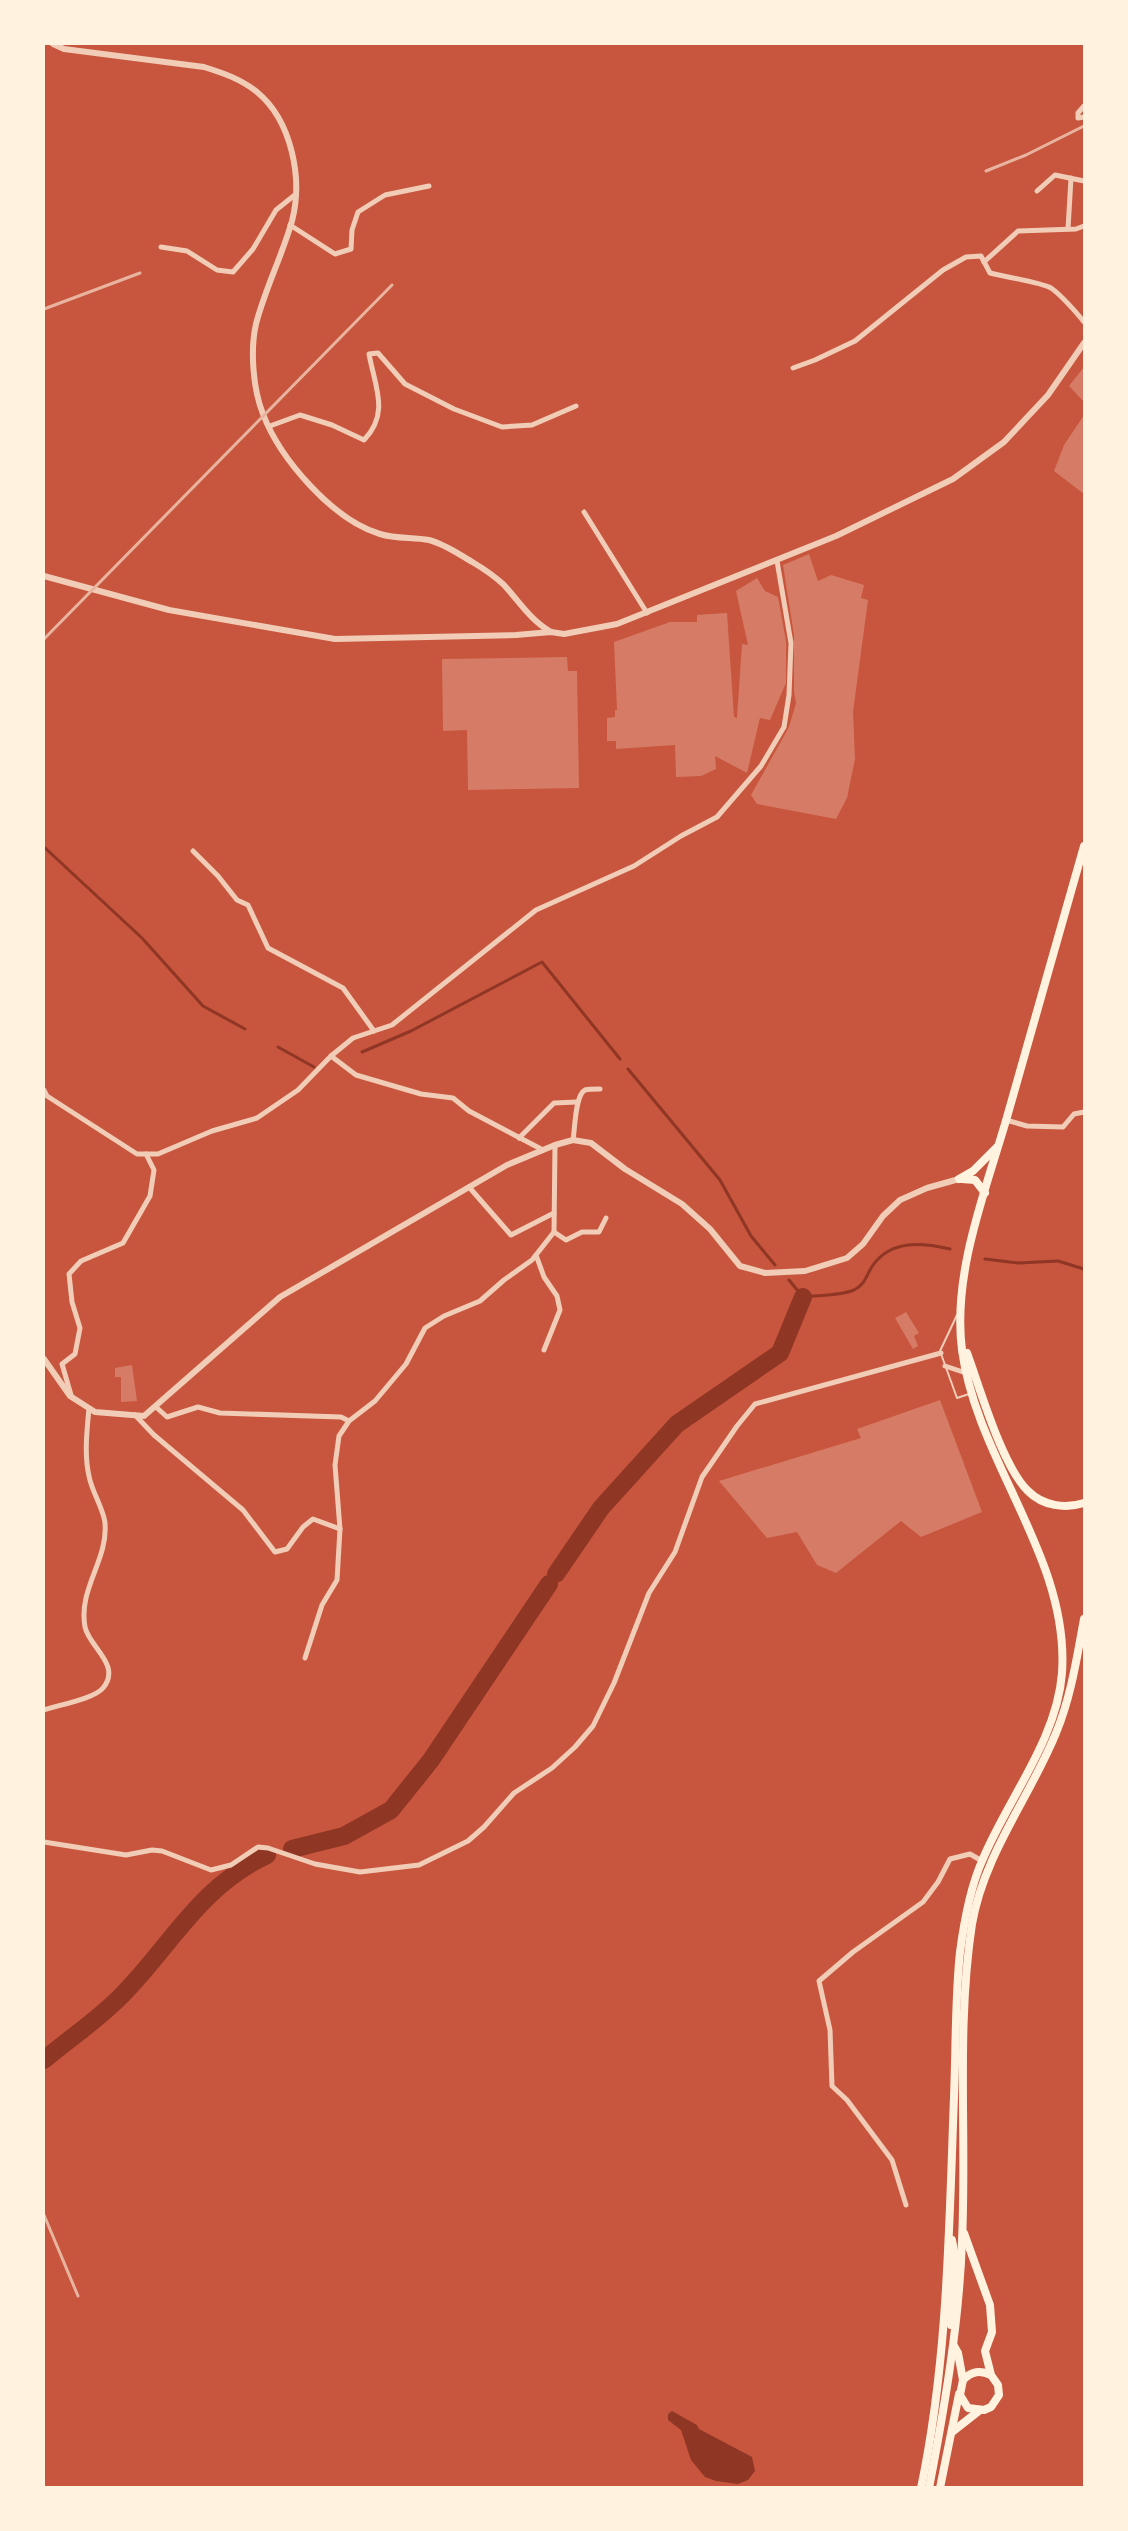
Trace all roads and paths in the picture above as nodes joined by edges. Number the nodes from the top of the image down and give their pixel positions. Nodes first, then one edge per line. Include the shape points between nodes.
1 (53, 44) edge
2 (1084, 106) edge
3 (1084, 117) edge
4 (1071, 178) junction
5 (1084, 182) edge
6 (429, 186) dead end
7 (1037, 191) dead end
8 (296, 194) junction
9 (290, 225) junction
10 (1084, 226) edge
11 (1068, 229) junction
12 (161, 247) dead end
13 (984, 262) junction
14 (1084, 322) edge
15 (1084, 343) edge
16 (794, 368) dead end
17 (576, 406) dead end
18 (270, 426) junction
19 (584, 512) dead end
20 (777, 561) junction
21 (44, 576) edge
22 (647, 613) junction
23 (551, 632) junction
24 (1084, 846) edge
25 (193, 851) dead end
26 (374, 1031) junction
27 (331, 1056) junction
28 (600, 1089) dead end
29 (44, 1090) edge
30 (577, 1102) junction
31 (1084, 1112) edge
32 (1006, 1120) junction
33 (519, 1138) junction
34 (573, 1140) junction
35 (999, 1144) junction
36 (555, 1145) junction
37 (543, 1150) junction
38 (146, 1154) junction
39 (959, 1179) junction
40 (469, 1187) junction
41 (985, 1193) junction
42 (554, 1213) junction
43 (606, 1218) dead end
44 (554, 1232) junction
45 (536, 1255) junction
46 (960, 1309) junction
47 (961, 1335) junction
48 (544, 1350) dead end
49 (941, 1353) junction
50 (44, 1359) edge
51 (945, 1366) junction
52 (967, 1372) junction
53 (976, 1388) junction
54 (72, 1397) junction
55 (156, 1407) junction
56 (89, 1408) junction
57 (135, 1415) junction
58 (349, 1421) junction
59 (1084, 1503) edge
60 (340, 1529) junction
61 (1084, 1619) edge
62 (305, 1658) dead end
63 (44, 1710) edge
64 (44, 1842) edge
65 (982, 1860) junction
66 (906, 2205) dead end
67 (949, 2224) junction
68 (962, 2228) junction
69 (954, 2346) junction
70 (991, 2375) junction
71 (963, 2380) junction
72 (960, 2391) junction
73 (980, 2410) junction
74 (952, 2432) junction
75 (921, 2487) edge
76 (929, 2487) edge
77 (940, 2487) edge

1 - 8 street via 64,49 204,67 243,82 274,110 285,132 295,163
2 - 3 street via 1078,118
4 - 5 street
4 - 7 street via 1055,175
4 - 11 street
6 - 9 street via 385,195 358,212 351,249 335,254
8 - 9 street
8 - 12 street via 276,210 253,249 233,272 217,270 186,250
9 - 18 street via 256,325 253,351 257,391
10 - 11 street
11 - 13 street via 1018,231
13 - 14 street via 990,273 1050,288
13 - 16 street via 981,256 966,257 943,270 855,341
15 - 20 street via 1048,395 1004,442 953,479
17 - 18 street via 532,425 502,427 454,410 405,384 378,353 369,354 379,409 375,428 364,440 300,415
18 - 23 street via 291,463 350,521 381,535 429,540 445,546 487,571
19 - 22 street
20 - 22 street
20 - 26 street via 791,643 789,695 784,727 761,766 717,817 634,866 536,910 392,1025
21 - 23 street via 170,610 335,639
22 - 23 street via 617,624 564,634
24 - 32 highway
25 - 26 street via 237,900 249,905 268,948 343,988
26 - 27 street via 353,1038
27 - 33 street via 356,1075 421,1094 453,1098
27 - 38 street via 298,1090 256,1118 158,1154
28 - 30 street via 586,1090
29 - 38 street via 47,1096 137,1154
30 - 33 street via 554,1103
30 - 34 street
31 - 32 street via 1074,1114 1063,1127 1027,1126
32 - 35 highway
33 - 37 street
34 - 36 street
34 - 39 street via 591,1143 682,1204 710,1229 740,1266 765,1273 806,1271 847,1258 900,1200
35 - 39 highway via 973,1172
35 - 41 highway
36 - 37 street
36 - 42 street
37 - 40 street
38 - 54 street via 154,1170 150,1196 123,1243 81,1261 69,1274 80,1328 75,1354 62,1364
39 - 41 highway via 975,1180
40 - 42 street via 511,1235
40 - 55 street via 280,1297
41 - 46 highway via 963,1278
42 - 44 street
43 - 44 street via 599,1233 582,1232 566,1240
44 - 45 street
45 - 48 street via 560,1310
45 - 58 street via 480,1301 425,1328 406,1364 375,1401
46 - 47 highway
46 - 49 lane
47 - 52 highway
47 - 53 highway
49 - 51 lane
49 - 64 street via 755,1404 702,1477 675,1552 649,1593 593,1726 552,1768 510,1797 468,1841 419,1865 360,1872 258,1847 231,1865 211,1869 162,1851 126,1855
50 - 54 street
51 - 52 street
51 - 53 lane via 957,1398
52 - 53 highway
52 - 53 street
53 - 59 highway via 1009,1462 1029,1492 1055,1505
53 - 65 highway via 987,1436 1046,1572 1062,1636 1062,1676 1054,1710 1033,1761
54 - 56 street
55 - 57 street via 144,1416
55 - 58 street via 167,1416 198,1407 220,1413
56 - 57 street via 95,1412
56 - 63 street via 88,1475 106,1523 83,1611 85,1630 107,1664 108,1677 104,1688 94,1695
57 - 60 street via 243,1510 274,1551 287,1549 313,1519
58 - 60 street via 339,1436 335,1465
60 - 62 street via 337,1580 322,1605
61 - 68 highway via 1057,1733 1002,1839 985,1878 973,1921 965,1985
65 - 66 street via 970,1854 950,1859 923,1902 819,1981 830,2030 832,2086 892,2160
65 - 67 highway via 960,1952
67 - 69 highway via 955,2257 950,2340
67 - 75 highway via 940,2353
68 - 69 highway
68 - 70 highway via 990,2305 992,2332 986,2350
69 - 71 highway
69 - 76 highway
70 - 71 highway via 974,2372
70 - 73 highway via 999,2395 991,2408
71 - 72 highway
72 - 73 highway via 963,2403
72 - 74 highway
73 - 74 highway
74 - 77 highway

